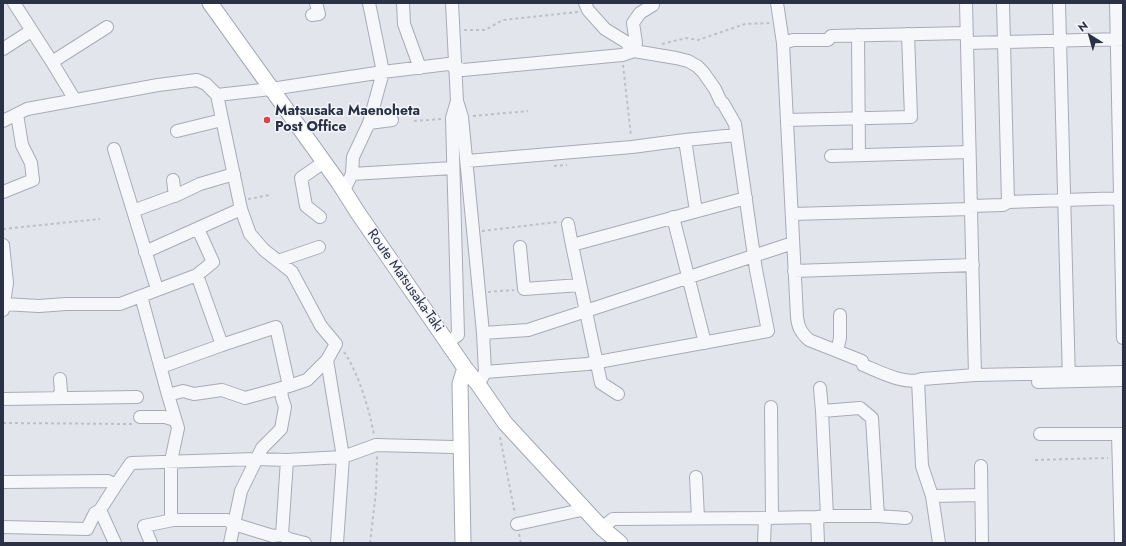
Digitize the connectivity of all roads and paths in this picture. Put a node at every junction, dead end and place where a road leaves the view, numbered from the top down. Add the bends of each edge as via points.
1 (14, 3) edge
2 (210, 3) edge
3 (369, 3) edge
4 (403, 3) edge
5 (452, 3) edge
6 (776, 3) edge
7 (966, 3) edge
8 (1003, 3) edge
9 (1059, 3) edge
10 (1116, 3) edge
11 (653, 5) dead end
12 (587, 7) edge
13 (779, 23) junction
14 (107, 27) dead end
15 (453, 30) junction
16 (31, 31) junction
17 (908, 34) junction
18 (858, 35) junction
19 (967, 38) junction
20 (782, 40) junction
21 (1120, 40) edge
22 (1060, 41) junction
23 (1004, 43) junction
24 (660, 45) dead end
25 (3, 49) edge
26 (634, 52) junction
27 (622, 55) junction
28 (52, 62) junction
29 (456, 67) junction
30 (420, 68) junction
31 (383, 72) junction
32 (271, 89) junction
33 (218, 95) junction
34 (75, 100) junction
35 (457, 101) junction
36 (17, 114) junction
37 (858, 118) junction
38 (222, 120) junction
39 (392, 120) dead end
40 (787, 120) junction
41 (3, 121) edge
42 (369, 123) junction
43 (177, 131) dead end
44 (736, 135) junction
45 (685, 140) junction
46 (632, 147) junction
47 (114, 149) dead end
48 (969, 152) junction
49 (859, 155) junction
50 (831, 156) dead end
51 (466, 161) junction
52 (324, 162) junction
53 (453, 168) junction
54 (234, 174) junction
55 (352, 174) junction
56 (173, 180) dead end
57 (468, 182) junction
58 (453, 183) junction
59 (344, 190) junction
60 (3, 192) edge
61 (270, 195) dead end
62 (175, 196) junction
63 (746, 198) junction
64 (1121, 198) edge
65 (1064, 200) junction
66 (1008, 202) junction
67 (240, 205) junction
68 (971, 208) junction
69 (696, 211) junction
70 (133, 212) junction
71 (792, 214) junction
72 (320, 217) dead end
73 (673, 217) junction
74 (100, 219) dead end
75 (564, 223) joint
76 (3, 229) edge
77 (198, 229) junction
78 (473, 232) junction
79 (793, 243) junction
80 (3, 245) edge
81 (572, 245) junction
82 (319, 247) dead end
83 (520, 247) dead end
84 (1122, 248) edge
85 (145, 252) junction
86 (755, 256) junction
87 (278, 261) junction
88 (973, 265) junction
89 (794, 271) junction
90 (197, 275) junction
91 (688, 278) junction
92 (580, 285) junction
93 (157, 289) junction
94 (524, 289) junction
95 (479, 292) junction
96 (141, 296) junction
97 (3, 306) edge
98 (586, 312) junction
99 (840, 315) dead end
100 (1123, 315) edge
101 (483, 333) junction
102 (1123, 338) edge
103 (447, 343) junction
104 (706, 343) junction
105 (222, 345) junction
106 (837, 351) junction
107 (328, 360) junction
108 (597, 363) junction
109 (161, 367) junction
110 (465, 368) junction
111 (1123, 372) edge
112 (974, 375) junction
113 (1069, 377) junction
114 (482, 378) junction
115 (60, 379) dead end
116 (918, 380) junction
117 (1123, 380) edge
118 (1038, 382) dead end
119 (285, 387) junction
120 (820, 388) dead end
121 (618, 394) dead end
122 (168, 395) junction
123 (138, 397) dead end
124 (57, 398) junction
125 (3, 399) edge
126 (771, 407) dead end
127 (822, 410) junction
128 (137, 420) joint
129 (176, 420) junction
130 (3, 423) edge
131 (505, 423) junction
132 (1040, 434) dead end
133 (1121, 434) edge
134 (461, 448) junction
135 (343, 457) junction
136 (1119, 457) junction
137 (256, 459) junction
138 (288, 460) junction
139 (1036, 460) dead end
140 (171, 461) junction
141 (981, 466) dead end
142 (696, 478) dead end
143 (3, 482) edge
144 (116, 484) junction
145 (981, 494) junction
146 (932, 496) junction
147 (586, 509) junction
148 (100, 510) junction
149 (822, 516) junction
150 (878, 516) junction
151 (698, 518) junction
152 (768, 518) junction
153 (906, 518) dead end
154 (173, 520) junction
155 (234, 524) junction
156 (517, 524) junction
157 (3, 527) edge
158 (602, 528) junction
159 (282, 535) junction
160 (115, 543) edge
161 (151, 543) edge
162 (230, 543) edge
163 (305, 543) edge
164 (337, 543) edge
165 (463, 543) edge
166 (521, 543) edge
167 (620, 543) edge
168 (764, 543) edge
169 (818, 543) edge
170 (939, 543) edge
171 (982, 543) edge
172 (1121, 543) edge

1 - 16 street
2 - 32 main road, Route Matsusaka-Taki
3 - 31 street
4 - 30 street via 404,24
5 - 15 street
6 - 13 street
7 - 19 street
8 - 23 street
9 - 22 street
10 - 21 street
11 - 26 street via 640,13 633,23 636,43
12 - 15 path via 503,20 485,30
12 - 26 street via 605,29 626,42
13 - 20 street
13 - 24 path via 745,24 698,40 686,38
14 - 28 street
15 - 29 street
16 - 25 street
16 - 28 street
17 - 18 street
17 - 19 street
17 - 37 street via 911,117
18 - 20 street via 831,36 828,40
18 - 37 street
19 - 23 street
19 - 48 street
20 - 40 street
21 - 22 street
21 - 64 street
22 - 23 street
22 - 65 street
23 - 66 street
26 - 27 street
26 - 44 street via 676,58 697,66 710,81 735,124
27 - 29 street via 463,70
27 - 46 path
28 - 34 street
29 - 30 street via 448,64
29 - 35 street
30 - 31 street
31 - 32 street
31 - 42 street
32 - 33 street
32 - 52 main road, Route Matsusaka-Taki
33 - 34 street via 197,80
33 - 38 street
34 - 36 street
35 - 51 street via 462,117
35 - 53 street via 452,118
36 - 41 street
36 - 60 street via 22,145 31,163 33,180
37 - 40 street
37 - 49 street
38 - 43 street
38 - 54 street
39 - 42 street
40 - 71 street
42 - 55 street via 353,157
44 - 45 street
44 - 63 street
45 - 46 street
45 - 69 street
46 - 51 street
47 - 70 street
48 - 49 street
48 - 68 street
49 - 50 street
51 - 57 street
52 - 59 main road, Route Matsusaka-Taki
52 - 72 street via 301,178 306,206
53 - 55 street
53 - 58 street
54 - 62 street via 200,184
54 - 67 street
55 - 59 street
56 - 62 street
57 - 58 street
57 - 78 street
58 - 103 street via 458,335
59 - 103 main road, Route Matsusaka-Taki
61 - 67 path
62 - 70 street
63 - 69 street
63 - 86 street
64 - 65 street
64 - 84 street
65 - 66 street
65 - 113 street
66 - 68 street via 1004,205
67 - 77 street
67 - 87 street via 250,234
68 - 71 street
68 - 88 street
69 - 73 street
70 - 85 street
71 - 79 street
73 - 81 street
73 - 91 street
74 - 76 path
75 - 78 path
75 - 81 street
77 - 85 street
77 - 90 street via 213,262
78 - 95 street
79 - 86 street
79 - 89 street
80 - 97 street via 7,283
81 - 92 street
82 - 87 street
83 - 94 street
84 - 100 street
85 - 93 street
86 - 91 street
86 - 104 street via 768,332
87 - 107 street via 292,272 321,326 336,344
88 - 89 street
88 - 112 street
89 - 106 street via 798,328 809,340
90 - 93 street
90 - 105 street
91 - 98 street
91 - 104 street
92 - 94 street
92 - 98 street
93 - 96 street
94 - 95 path
95 - 101 street
96 - 97 street via 120,304
96 - 109 street
98 - 101 street via 528,330
98 - 108 street
99 - 106 street
100 - 102 street
101 - 114 street
103 - 110 main road, Route Matsusaka-Taki
104 - 108 street
105 - 109 street
105 - 119 street via 276,327
106 - 116 street via 862,361 863,365 897,378
107 - 119 street via 307,380
107 - 135 street
108 - 114 street
108 - 121 street via 601,383
109 - 122 street
110 - 114 main road, Route Matsusaka-Taki
110 - 134 main road via 460,384
111 - 113 street
112 - 113 street
112 - 116 street
113 - 117 street
113 - 118 street
114 - 131 main road, Route Matsusaka-Taki
115 - 124 street via 61,392
116 - 146 street via 922,466
119 - 122 street via 245,398 222,390 194,394 183,391
119 - 137 street via 281,429 262,448
120 - 127 street
122 - 129 street
123 - 124 street
124 - 125 street
126 - 152 street
127 - 149 street
127 - 150 street via 860,408 872,418
128 - 129 street via 165,417
128 - 130 path
129 - 140 street via 178,428
131 - 147 main road, Route Matsusaka-Taki
131 - 156 path via 500,438
132 - 133 street
133 - 136 street
134 - 135 street via 376,445
134 - 165 main road
135 - 138 street
135 - 164 street
136 - 139 path
136 - 172 street
137 - 138 street
137 - 140 street
137 - 155 street via 241,491
138 - 159 street
140 - 144 street via 132,463
140 - 154 street
141 - 145 street
142 - 151 street
143 - 144 street via 108,481
144 - 148 street
145 - 146 street
145 - 171 street
146 - 170 street
147 - 156 street
147 - 158 main road, Route Matsusaka-Taki
148 - 157 street via 95,513 87,529
148 - 160 street
149 - 150 street
149 - 152 street
149 - 169 street
150 - 153 street
151 - 152 street
151 - 158 street via 613,519
152 - 168 street
154 - 155 street via 227,520
154 - 161 street via 144,526
155 - 159 street via 272,536
155 - 162 street
156 - 166 path
158 - 167 main road, Route Matsusaka-Taki
159 - 163 street

